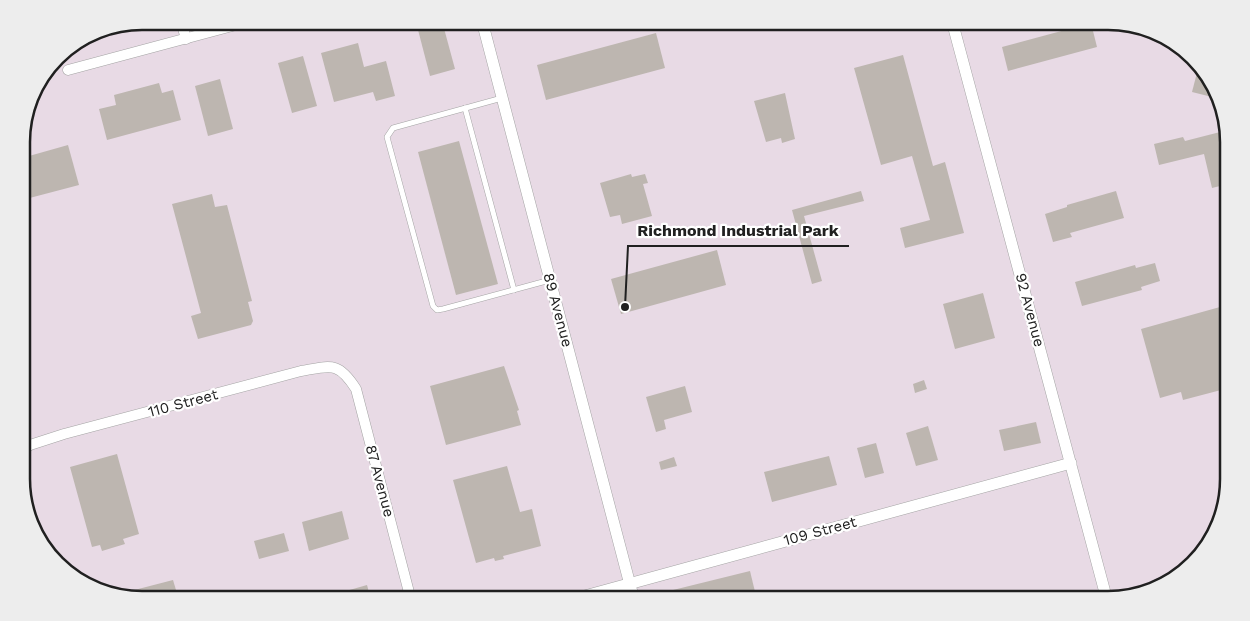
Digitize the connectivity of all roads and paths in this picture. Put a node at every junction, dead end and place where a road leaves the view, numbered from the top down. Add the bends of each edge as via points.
1 (184, 30) edge
2 (218, 30) edge
3 (484, 30) edge
4 (954, 30) edge
5 (186, 39) junction
6 (68, 70) dead end
7 (502, 98) junction
8 (465, 108) junction
9 (550, 280) junction
10 (514, 290) junction
11 (337, 368) joint
12 (30, 447) edge
13 (1071, 463) junction
14 (630, 584) junction
15 (409, 591) edge
16 (604, 591) edge
17 (632, 591) edge
18 (1105, 591) edge

1 - 5 street
2 - 5 street
3 - 7 street, 89 Avenue
4 - 13 street, 92 Avenue
5 - 6 street
7 - 8 lane
7 - 9 street, 89 Avenue
8 - 10 lane
8 - 10 lane via 394,128 387,137 433,306 437,310 443,309
9 - 10 lane
9 - 14 street, 89 Avenue
11 - 12 street, 110 Street via 301,371 64,434
11 - 15 street, 87 Avenue via 346,373 356,389
13 - 14 street, 109 Street
13 - 18 street, 92 Avenue
14 - 16 street, 109 Street
14 - 17 street, 89 Avenue

